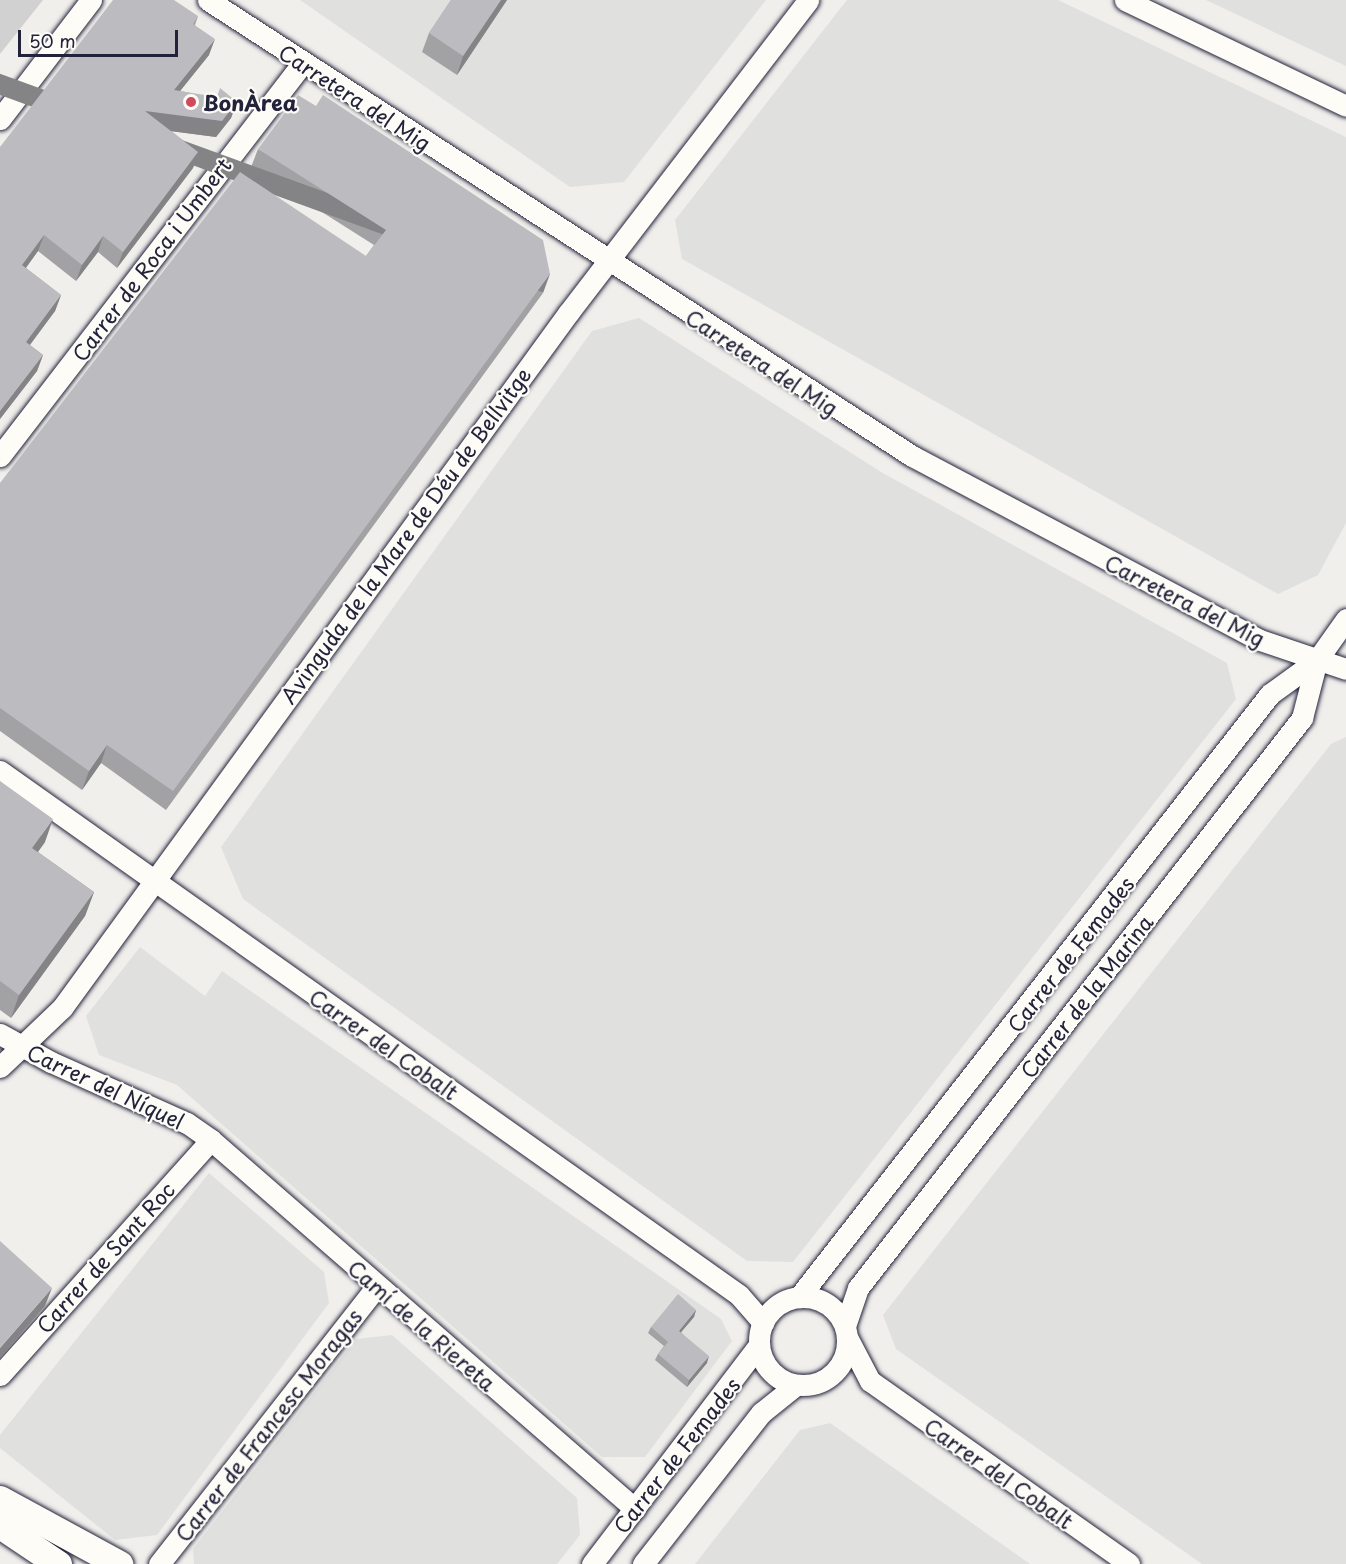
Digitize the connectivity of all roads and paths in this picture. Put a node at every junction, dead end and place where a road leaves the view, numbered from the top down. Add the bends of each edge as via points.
1 (91, 0) edge
2 (208, 0) edge
3 (808, 0) edge
4 (1125, 0) edge
5 (303, 63) junction
6 (1346, 106) edge
7 (0, 119) edge
8 (607, 261) junction
9 (0, 456) edge
10 (1346, 619) edge
11 (1317, 660) junction
12 (1346, 669) edge
13 (0, 771) edge
14 (153, 881) junction
15 (0, 1034) edge
16 (20, 1047) junction
17 (0, 1066) edge
18 (211, 1140) junction
19 (377, 1286) junction
20 (799, 1297) junction
21 (763, 1323) junction
22 (846, 1332) junction
23 (759, 1345) junction
24 (0, 1375) edge
25 (829, 1377) junction
26 (870, 1381) junction
27 (796, 1385) junction
28 (0, 1499) edge
29 (635, 1509) junction
30 (0, 1525) edge
31 (58, 1564) edge
32 (119, 1564) edge
33 (159, 1564) edge
34 (592, 1564) edge
35 (643, 1564) edge
36 (1129, 1564) edge

1 - 7 street
2 - 5 street, Carretera del Mig
3 - 8 street, Avinguda de la Mare de Déu de Bellvitge
4 - 6 street
5 - 8 street, Carretera del Mig
5 - 9 street, Carrer de Roca i Umbert
8 - 11 street, Carretera del Mig via 912,456 1247,634
8 - 14 street, Avinguda de la Mare de Déu de Bellvitge
10 - 11 street, Carrer de Femades
11 - 12 street, Carretera del Mig
11 - 20 street, Carrer de Femades via 1270,694 828,1265
11 - 22 street, Carrer de la Marina via 1302,718 858,1288
13 - 14 street, Carrer del Cobalt
14 - 16 street, Avinguda de la Mare de Déu de Bellvitge via 62,1008
14 - 21 street, Carrer del Cobalt via 739,1295
15 - 16 street, Carrer del Níquel
16 - 17 street, Avinguda de la Mare de Déu de Bellvitge
16 - 18 street, Carrer del Níquel via 187,1123
18 - 19 street, Camí de la Riereta
18 - 24 street, Carrer de Sant Roc
19 - 29 street, Camí de la Riereta
19 - 33 street, Carrer de Francesc Moragas
20 - 21 street via 777,1305
20 - 22 street via 822,1301 839,1316
21 - 23 street
22 - 25 street via 843,1360
22 - 26 street, Carrer del Cobalt
23 - 27 street via 767,1367 785,1382
23 - 29 street, Carrer de Femades
25 - 26 street, Carrer del Cobalt
25 - 27 street
26 - 36 street, Carrer del Cobalt
27 - 35 street via 761,1413
28 - 32 main road
29 - 34 street, Carrer de Femades
30 - 31 main road

